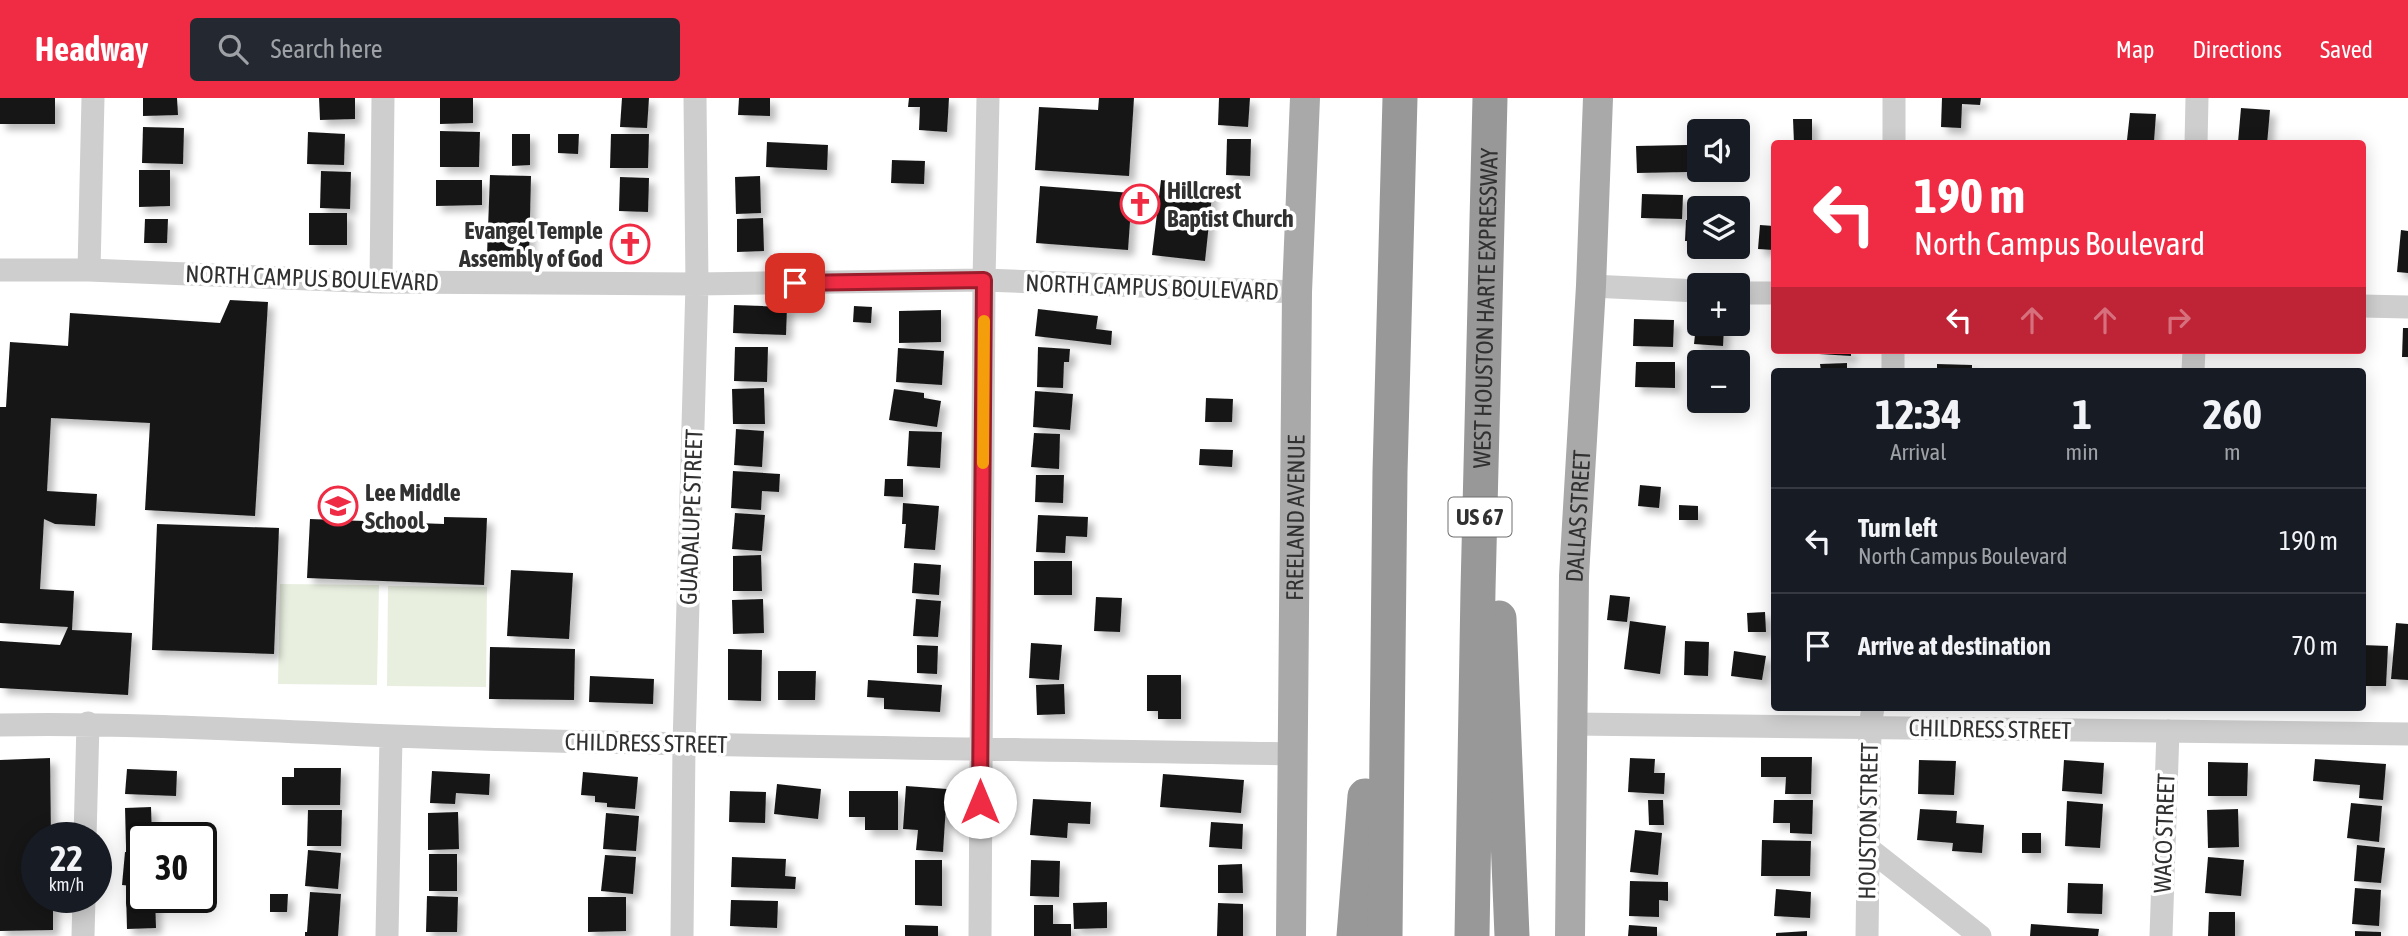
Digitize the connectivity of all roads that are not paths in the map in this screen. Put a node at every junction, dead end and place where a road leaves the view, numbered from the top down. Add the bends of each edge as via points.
1 (93, 98) edge
2 (383, 98) edge
3 (695, 98) edge
4 (988, 98) edge
5 (1305, 98) edge
6 (1400, 98) edge
7 (1490, 98) edge
8 (1598, 98) edge
9 (1894, 98) edge
10 (2197, 98) edge
11 (1894, 140) edge
12 (2196, 140) edge
13 (0, 270) edge
14 (89, 270) junction
15 (984, 280) junction
16 (381, 282) junction
17 (697, 284) junction
18 (1591, 286) junction
19 (1687, 290) edge
20 (1297, 292) junction
21 (1750, 293) edge
22 (1771, 293) edge
23 (1486, 302) junction
24 (2366, 306) edge
25 (2408, 307) edge
26 (1390, 472) junction
27 (1871, 717) edge
28 (88, 723) junction
29 (1573, 724) junction
30 (0, 725) edge
31 (2168, 731) junction
32 (2408, 734) edge
33 (391, 737) junction
34 (684, 745) junction
35 (980, 749) junction
36 (1293, 754) junction
37 (85, 822) edge
38 (1868, 848) junction
39 (84, 913) edge
40 (83, 936) edge
41 (387, 936) edge
42 (682, 936) edge
43 (980, 936) edge
44 (1291, 936) edge
45 (1354, 936) edge
46 (1385, 936) edge
47 (1472, 936) edge
48 (1512, 936) edge
49 (1570, 936) edge
50 (1867, 936) edge
51 (1980, 936) edge
52 (2161, 936) edge

1 - 14 street
2 - 16 street
3 - 17 street, GUADALUPE STREET
4 - 15 street
5 - 20 main road, FREELAND AVENUE
6 - 26 highway
7 - 23 highway, WEST HOUSTON HARTE EXPRESSWAY / US 67
8 - 18 main road, DALLAS STREET
9 - 11 street
10 - 12 street
13 - 14 street, NORTH CAMPUS BOULEVARD
14 - 16 street, NORTH CAMPUS BOULEVARD
15 - 17 street, NORTH CAMPUS BOULEVARD
15 - 20 street, NORTH CAMPUS BOULEVARD
15 - 35 street
16 - 17 street, NORTH CAMPUS BOULEVARD
17 - 34 street, GUADALUPE STREET
18 - 19 street
18 - 29 main road, DALLAS STREET via 1574,576
20 - 36 main road, FREELAND AVENUE
21 - 22 street
23 - 47 highway, WEST HOUSTON HARTE EXPRESSWAY / US 67
23 - 48 highway
24 - 25 street
26 - 45 highway
26 - 46 highway
27 - 29 street, CHILDRESS STREET
27 - 31 street, CHILDRESS STREET
27 - 38 street, HOUSTON STREET
28 - 30 street, CHILDRESS STREET
28 - 33 street, CHILDRESS STREET
28 - 37 street
29 - 49 main road, DALLAS STREET
31 - 32 street, CHILDRESS STREET
31 - 52 street, WACO STREET
33 - 34 street, CHILDRESS STREET
33 - 41 street
34 - 35 street, CHILDRESS STREET
34 - 42 street, GUADALUPE STREET
35 - 36 street, CHILDRESS STREET
35 - 43 street
36 - 44 main road, FREELAND AVENUE
38 - 50 street, HOUSTON STREET
38 - 51 street
39 - 40 street

